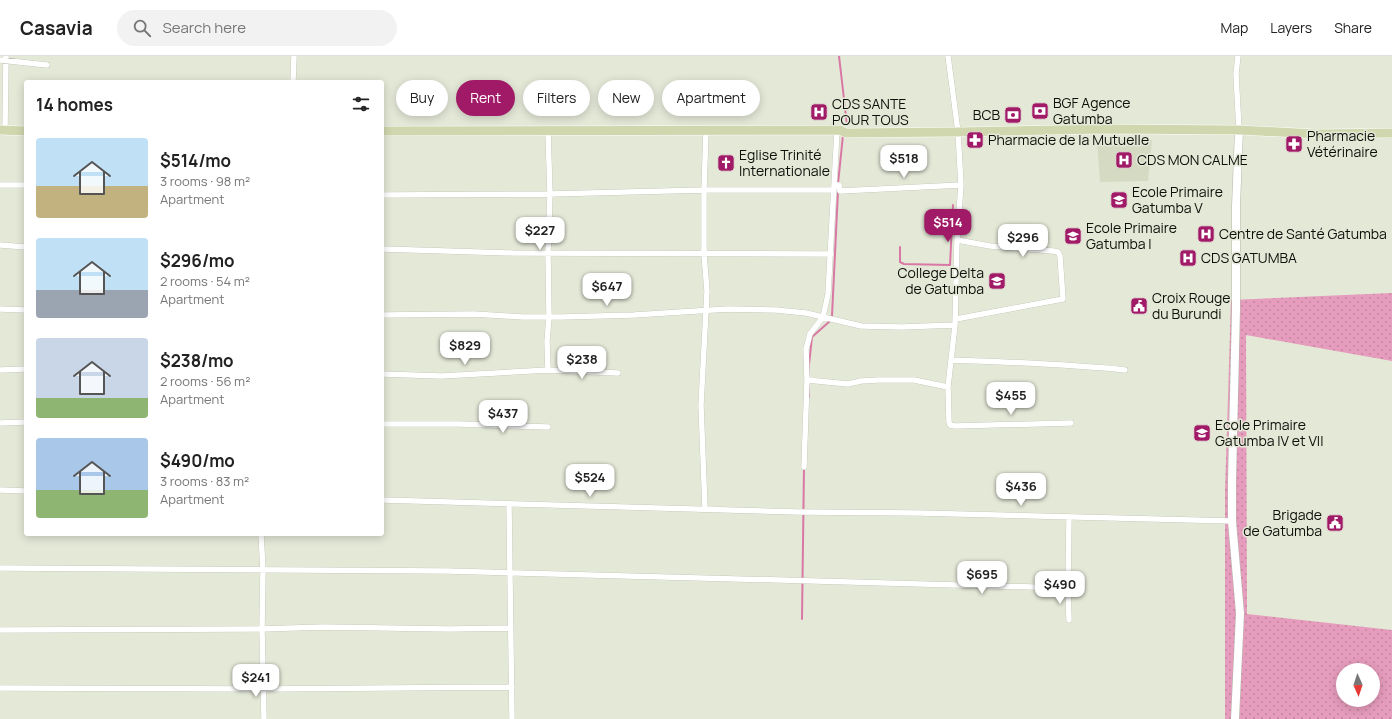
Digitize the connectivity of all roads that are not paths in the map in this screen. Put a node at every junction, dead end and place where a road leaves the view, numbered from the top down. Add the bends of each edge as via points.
1 (294, 56) edge
2 (948, 56) edge
3 (1238, 56) edge
4 (4, 59) edge
5 (47, 64) dead end
6 (293, 80) edge
7 (2, 130) edge
8 (1239, 130) junction
9 (24, 131) edge
10 (384, 131) edge
11 (548, 131) junction
12 (706, 131) junction
13 (837, 131) junction
14 (958, 132) junction
15 (1392, 133) edge
16 (0, 185) edge
17 (24, 185) edge
18 (961, 185) junction
19 (836, 187) junction
20 (704, 190) junction
21 (550, 194) junction
22 (384, 195) edge
23 (957, 240) junction
24 (0, 245) edge
25 (24, 247) edge
26 (384, 249) edge
27 (548, 253) junction
28 (704, 254) junction
29 (831, 254) junction
30 (0, 309) edge
31 (24, 310) edge
32 (705, 310) junction
33 (384, 315) edge
34 (549, 317) junction
35 (829, 318) junction
36 (955, 322) junction
37 (951, 360) junction
38 (24, 369) edge
39 (0, 370) edge
40 (548, 370) junction
41 (1124, 370) dead end
42 (618, 373) dead end
43 (384, 374) edge
44 (809, 381) junction
45 (948, 387) junction
46 (24, 422) edge
47 (0, 423) edge
48 (1071, 423) dead end
49 (384, 424) edge
50 (548, 427) dead end
51 (804, 467) dead end
52 (0, 490) edge
53 (24, 491) edge
54 (384, 500) edge
55 (509, 504) junction
56 (705, 509) junction
57 (1068, 516) junction
58 (1232, 521) junction
59 (260, 536) edge
60 (0, 568) edge
61 (263, 570) junction
62 (511, 572) junction
63 (1068, 588) junction
64 (1069, 620) dead end
65 (510, 628) junction
66 (262, 629) junction
67 (0, 630) edge
68 (512, 687) junction
69 (0, 688) edge
70 (264, 689) junction
71 (264, 719) edge
72 (512, 719) edge
73 (1235, 719) edge

1 - 6 street
2 - 14 street
3 - 8 street via 1236,74
4 - 5 street
4 - 7 street
7 - 9 main road
8 - 14 main road
8 - 15 main road via 1316,134
8 - 58 main road
10 - 11 main road
11 - 12 main road
11 - 21 street
12 - 13 main road
12 - 20 street
13 - 14 main road
13 - 19 street
14 - 18 street
16 - 17 street
18 - 19 street via 840,191
18 - 23 street
19 - 20 street
19 - 29 street
20 - 21 street
20 - 28 street
21 - 22 street
21 - 27 street
23 - 36 street
23 - 36 street via 1012,249 1058,252 1063,299
24 - 25 street
26 - 27 street
27 - 28 street
27 - 34 street
28 - 29 street
28 - 32 street via 707,291
29 - 35 street
30 - 31 street
32 - 34 street
32 - 35 street via 776,310
32 - 56 street via 701,405
33 - 34 street
34 - 40 street
35 - 36 street via 861,326 902,328
35 - 44 street via 810,334 806,349
36 - 37 street
37 - 41 street via 1067,364
37 - 45 street
38 - 39 street
40 - 42 street
40 - 43 street via 441,376
44 - 45 street via 848,384 878,380 914,380
44 - 51 street
45 - 48 street via 950,425
46 - 47 street
49 - 50 street
52 - 53 street
54 - 55 street
55 - 56 street
55 - 62 street
56 - 57 street
57 - 58 street
57 - 63 street
58 - 73 main road via 1240,613
59 - 61 street
60 - 61 street
61 - 62 street
61 - 66 street
62 - 63 street
62 - 65 street
63 - 64 street
65 - 66 street
65 - 68 street
66 - 67 street
66 - 70 street
68 - 70 street
68 - 72 street
69 - 70 street
70 - 71 street

